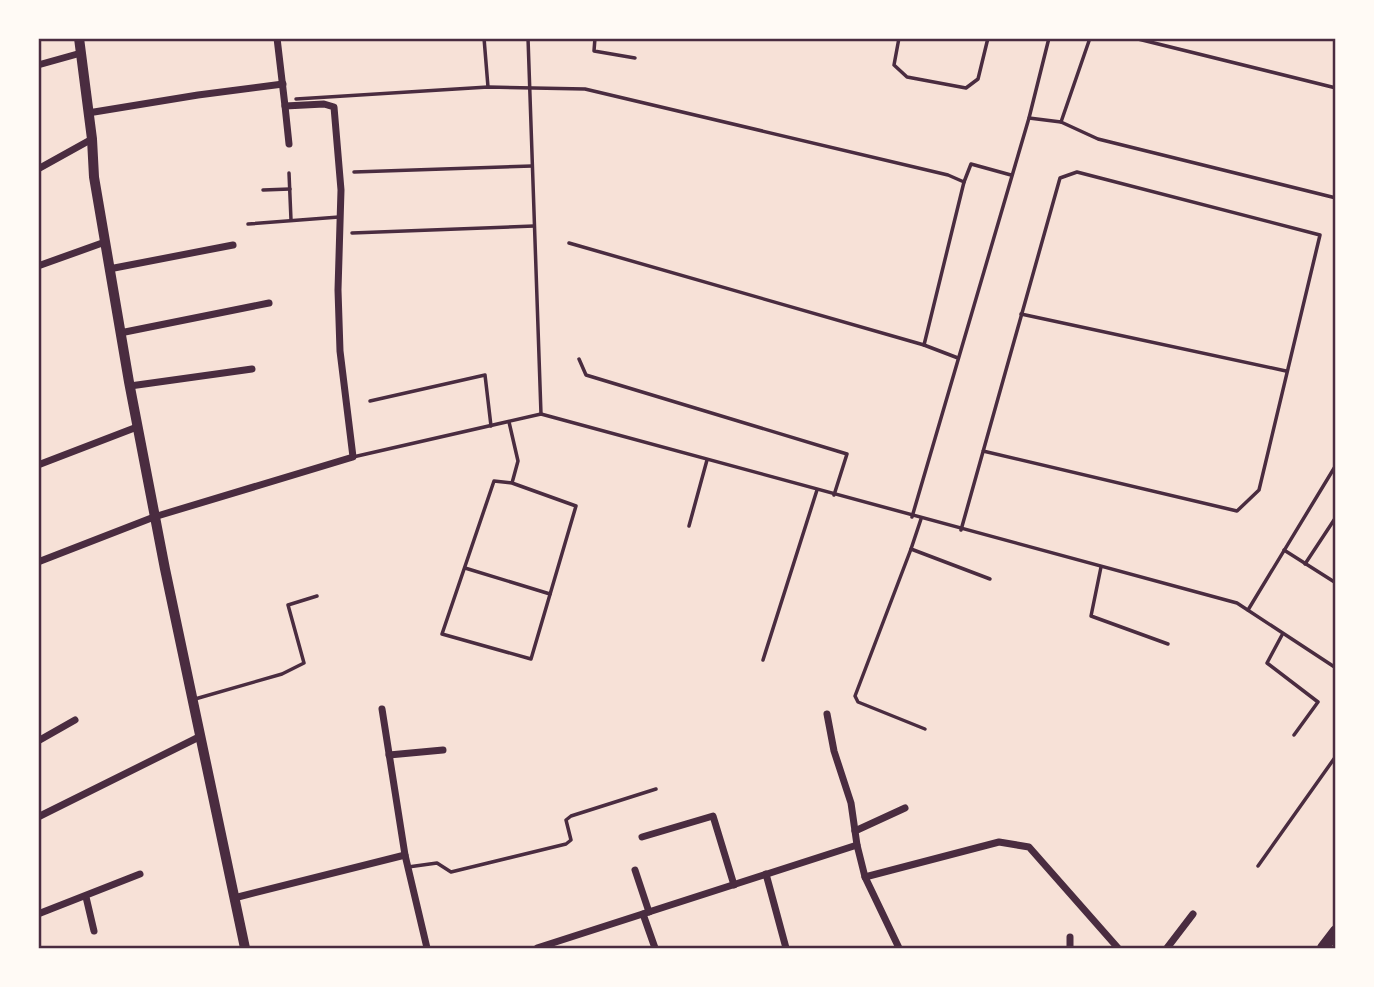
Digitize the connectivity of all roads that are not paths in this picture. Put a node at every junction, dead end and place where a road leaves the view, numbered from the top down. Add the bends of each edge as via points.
1 (79, 38) edge
2 (277, 38) edge
3 (484, 38) edge
4 (528, 38) edge
5 (595, 38) edge
6 (899, 38) edge
7 (988, 38) edge
8 (1090, 38) edge
9 (1133, 38) edge
10 (1048, 39) edge
11 (81, 53) junction
12 (635, 58) dead end
13 (38, 65) edge
14 (283, 84) junction
15 (488, 87) junction
16 (530, 88) junction
17 (1335, 88) edge
18 (296, 99) dead end
19 (285, 106) junction
20 (88, 113) junction
21 (1029, 118) junction
22 (1061, 122) junction
23 (92, 139) junction
24 (289, 144) dead end
25 (532, 166) junction
26 (38, 169) edge
27 (354, 172) dead end
28 (289, 173) dead end
29 (1012, 176) junction
30 (964, 182) junction
31 (290, 189) junction
32 (263, 190) dead end
33 (1335, 198) edge
34 (341, 216) junction
35 (291, 220) junction
36 (248, 224) dead end
37 (534, 226) junction
38 (352, 233) dead end
39 (105, 242) junction
40 (569, 243) dead end
41 (233, 245) dead end
42 (38, 266) edge
43 (109, 269) junction
44 (269, 303) dead end
45 (1021, 314) junction
46 (120, 333) junction
47 (924, 345) junction
48 (958, 358) junction
49 (579, 359) dead end
50 (252, 369) dead end
51 (1287, 372) junction
52 (130, 386) junction
53 (370, 401) dead end
54 (541, 414) junction
55 (509, 422) junction
56 (491, 426) junction
57 (137, 427) junction
58 (983, 451) junction
59 (353, 457) junction
60 (707, 460) junction
61 (38, 465) edge
62 (1335, 465) edge
63 (512, 483) junction
64 (817, 490) junction
65 (834, 495) junction
66 (154, 517) junction
67 (912, 517) junction
68 (1335, 517) edge
69 (920, 519) junction
70 (689, 526) dead end
71 (961, 530) junction
72 (911, 548) junction
73 (1284, 551) junction
74 (38, 562) edge
75 (1305, 564) junction
76 (1101, 567) junction
77 (466, 568) junction
78 (990, 579) dead end
79 (1335, 583) edge
80 (550, 594) junction
81 (317, 596) dead end
82 (1248, 611) junction
83 (1282, 635) junction
84 (1168, 644) dead end
85 (763, 660) dead end
86 (1335, 668) edge
87 (193, 699) junction
88 (382, 709) dead end
89 (827, 714) dead end
90 (75, 720) dead end
91 (925, 729) dead end
92 (1294, 735) dead end
93 (201, 736) junction
94 (38, 741) edge
95 (443, 750) dead end
96 (389, 755) junction
97 (1335, 756) edge
98 (656, 789) dead end
99 (905, 808) dead end
100 (38, 817) edge
101 (855, 831) junction
102 (642, 837) dead end
103 (857, 845) junction
104 (405, 855) junction
105 (1258, 866) dead end
106 (408, 867) junction
107 (635, 870) dead end
108 (140, 874) dead end
109 (766, 874) junction
110 (865, 877) junction
111 (734, 885) junction
112 (86, 897) junction
113 (234, 898) junction
114 (646, 913) junction
115 (38, 914) edge
116 (1193, 914) dead end
117 (94, 931) dead end
118 (1335, 931) edge
119 (1070, 937) dead end
120 (245, 948) edge
121 (426, 948) edge
122 (537, 948) edge
123 (655, 948) edge
124 (786, 948) edge
125 (899, 948) edge
126 (1070, 948) edge
127 (1118, 948) edge
128 (1167, 948) edge
129 (1323, 948) edge

1 - 11 main road
2 - 14 street
3 - 15 lane
4 - 16 lane
5 - 12 lane via 594,51
6 - 7 lane via 894,65 907,77 966,88 978,79
8 - 22 lane
9 - 17 lane
10 - 21 lane
11 - 13 street
11 - 20 main road
14 - 19 street
14 - 20 street
15 - 16 lane
15 - 18 lane
16 - 25 lane
16 - 30 lane via 584,89
19 - 24 street
19 - 34 street via 334,107
20 - 23 main road
21 - 22 lane
21 - 29 lane
22 - 33 lane via 1098,139
23 - 26 street
23 - 39 main road
25 - 27 lane
25 - 37 lane
28 - 31 lane
29 - 30 lane via 971,164
29 - 48 lane
30 - 47 lane
31 - 32 lane
31 - 35 lane
34 - 35 lane
34 - 59 street via 340,351
35 - 36 lane
37 - 38 lane
37 - 54 lane
39 - 42 street
39 - 43 main road
40 - 47 lane
41 - 43 street
43 - 46 main road
44 - 46 street
45 - 51 lane
45 - 51 lane via 1060,178 1077,172 1320,235
45 - 58 lane
46 - 52 main road
47 - 48 lane
48 - 67 lane
49 - 65 lane via 586,375 847,454
50 - 52 street
51 - 58 lane via 1259,490 1237,511
52 - 57 main road
53 - 56 lane via 485,375
54 - 55 lane
54 - 60 lane
55 - 56 lane
55 - 63 lane via 518,461
56 - 59 lane
57 - 61 street
57 - 66 main road
58 - 71 lane
59 - 66 street
60 - 64 lane
60 - 70 lane
62 - 73 lane
63 - 77 lane via 494,481
63 - 80 lane via 576,506
64 - 65 lane
64 - 85 lane
65 - 67 lane
66 - 74 street
66 - 87 main road
67 - 69 lane
68 - 75 lane
69 - 71 lane
69 - 72 lane
71 - 76 lane
72 - 78 lane
72 - 91 lane via 856,696 858,702
73 - 75 lane
73 - 82 lane
75 - 79 lane
76 - 82 lane via 1237,603
76 - 84 lane via 1091,616
77 - 80 lane
77 - 80 lane via 442,634 531,659
81 - 87 lane via 289,605 303,663 282,674
82 - 83 lane
83 - 86 lane
83 - 92 lane via 1267,663 1318,702
87 - 93 main road
88 - 96 street
89 - 101 street
90 - 94 street
93 - 100 street
93 - 113 main road
95 - 96 street
96 - 104 street
97 - 105 lane
98 - 106 lane via 571,816 566,820 571,840 566,844 451,872 437,863
99 - 101 street
101 - 103 street
102 - 111 street via 713,816
103 - 109 street
103 - 110 street
104 - 106 street
104 - 113 street
106 - 121 street
107 - 114 street
108 - 112 street
109 - 111 street
109 - 124 street
110 - 125 street
110 - 127 street via 999,842 1028,847
111 - 114 street
112 - 115 street
112 - 117 street
113 - 120 main road
114 - 122 street
114 - 123 street
116 - 128 street
118 - 129 main road
119 - 126 street

